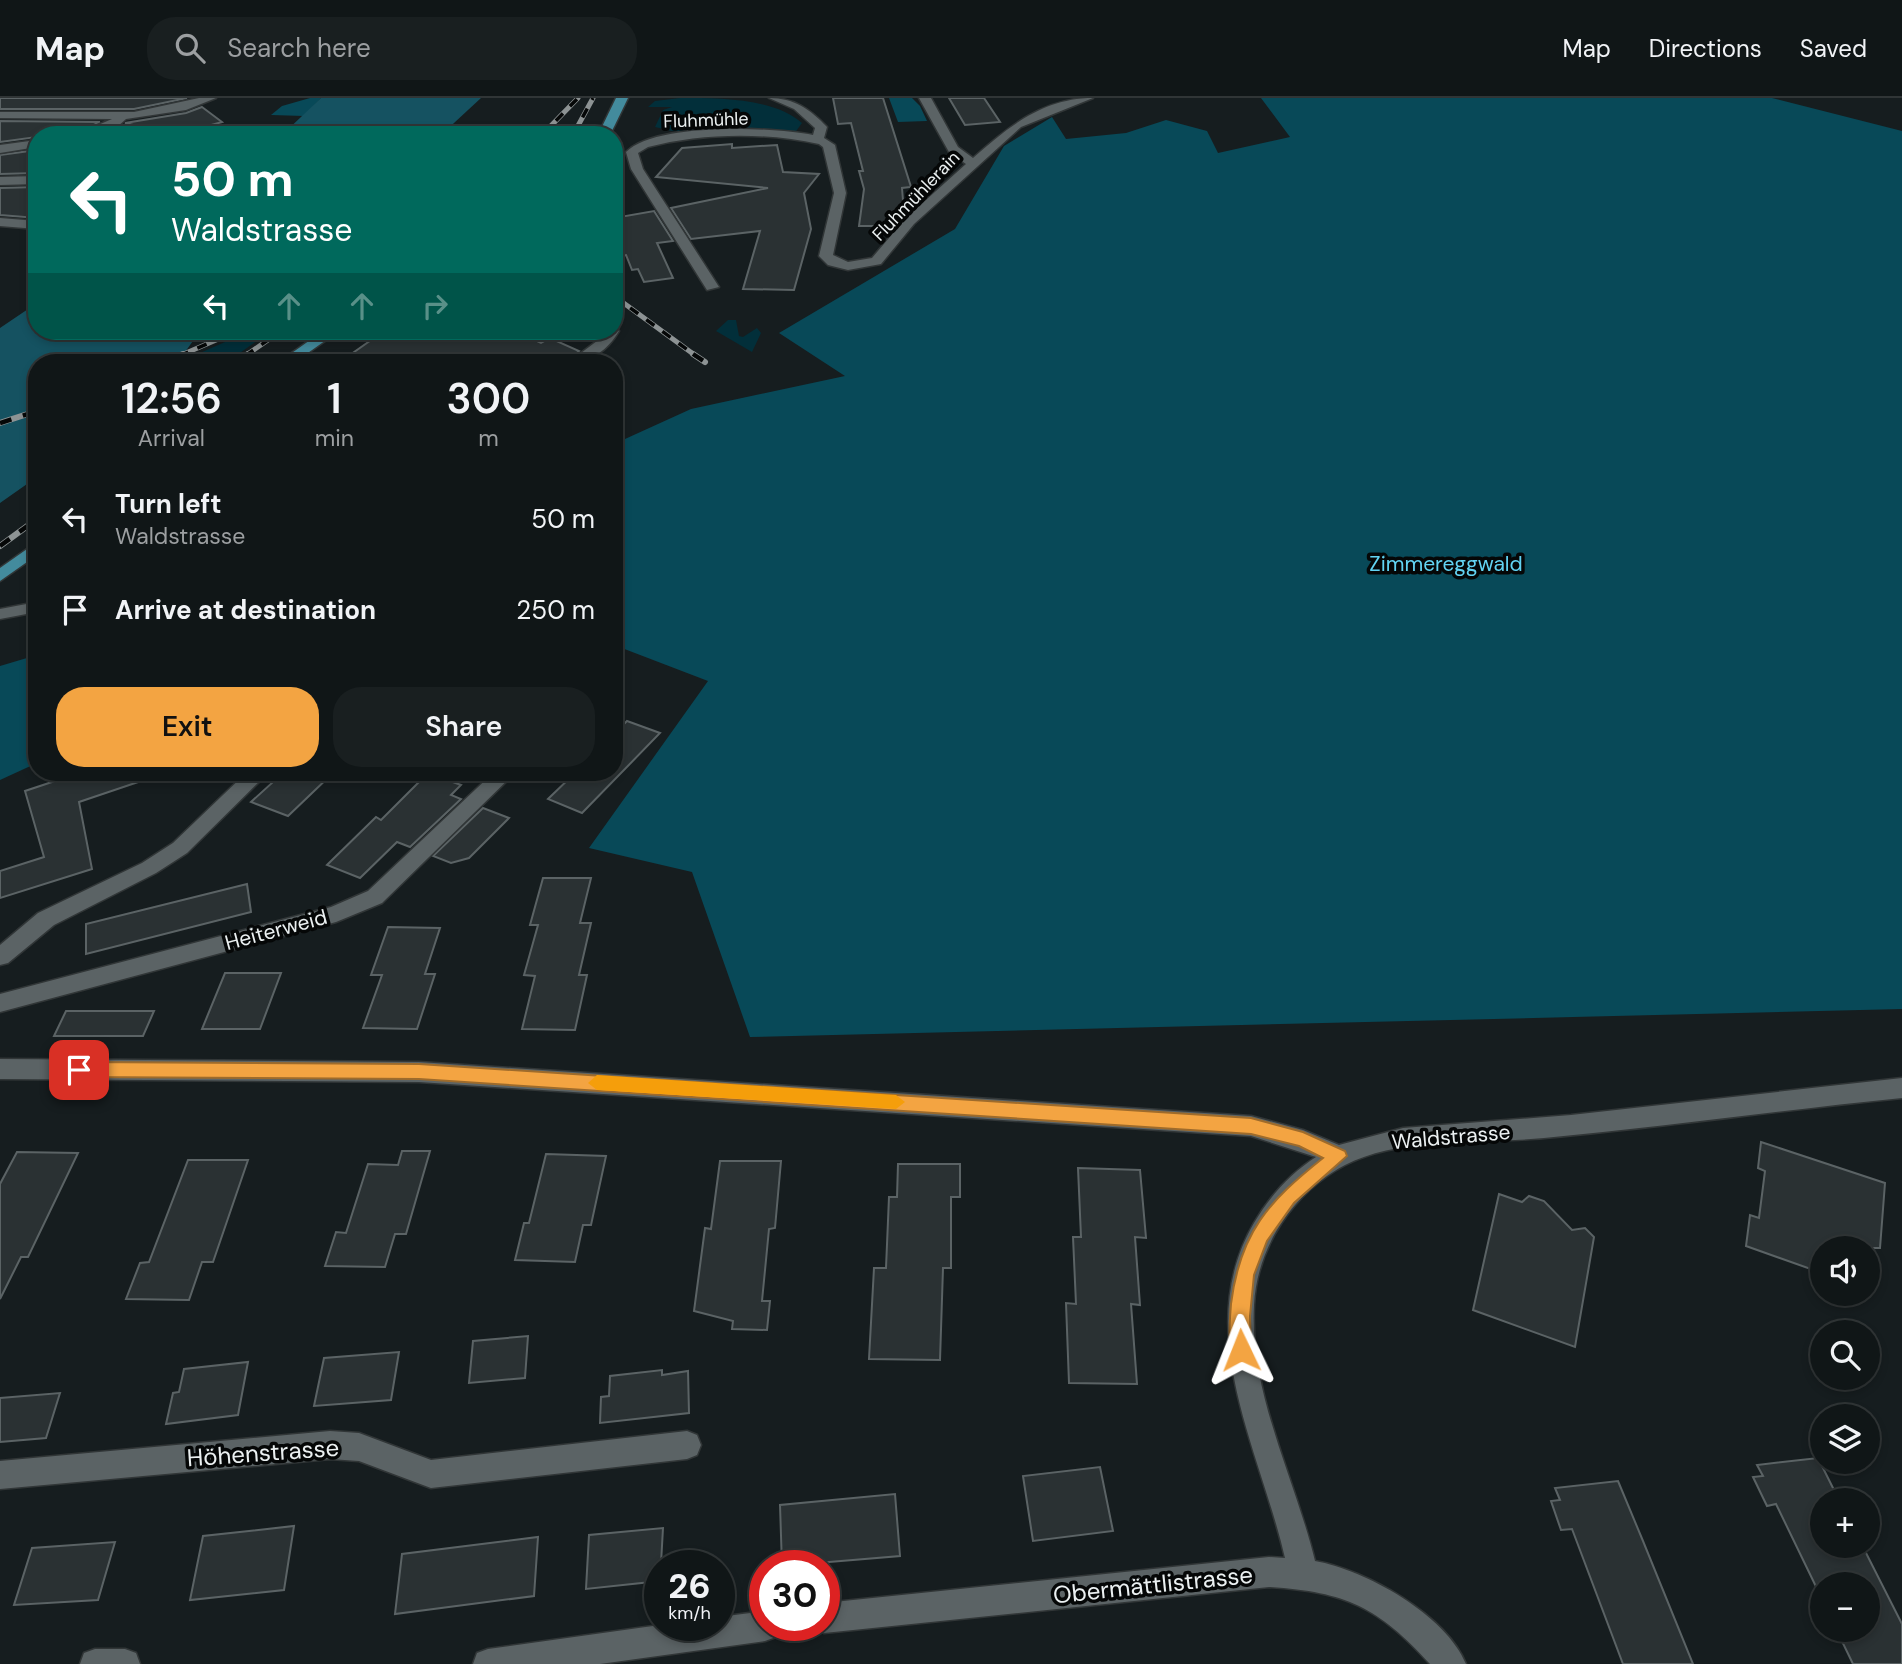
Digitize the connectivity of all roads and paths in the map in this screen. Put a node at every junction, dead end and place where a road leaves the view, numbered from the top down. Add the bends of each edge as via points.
1 (210, 98) edge
2 (622, 98) edge
3 (775, 98) edge
4 (925, 98) edge
5 (1087, 98) edge
6 (44, 104) dead end
7 (125, 114) junction
8 (0, 115) edge
9 (23, 115) junction
10 (110, 126) edge
11 (608, 126) edge
12 (818, 139) junction
13 (28, 144) edge
14 (0, 149) edge
15 (972, 163) junction
16 (28, 180) edge
17 (0, 181) edge
18 (0, 222) edge
19 (28, 224) edge
20 (712, 287) dead end
21 (319, 340) edge
22 (606, 340) edge
23 (298, 354) edge
24 (587, 354) edge
25 (28, 554) edge
26 (0, 576) edge
27 (28, 609) edge
28 (0, 614) edge
29 (251, 781) edge
30 (496, 781) edge
31 (0, 957) edge
32 (0, 1003) edge
33 (0, 1069) edge
34 (1902, 1088) edge
35 (1338, 1156) junction
36 (687, 1446) dead end
37 (0, 1475) edge
38 (1303, 1573) junction
39 (840, 1616) edge
40 (749, 1628) edge
41 (95, 1664) edge
42 (125, 1664) edge
43 (488, 1664) edge
44 (1451, 1664) edge

1 - 7 street via 173,110
2 - 11 main road
3 - 12 street, Fluhmühlerain via 809,114 821,127
4 - 15 street via 953,149
5 - 15 street, Fluhmühlerain via 1017,125
6 - 9 street
7 - 9 street
7 - 10 street
8 - 9 street
12 - 15 street, Fluhmühlerain via 829,145 840,193 827,256 848,266 880,258
12 - 20 street, Fluhmühle via 740,134 667,137 634,149 637,169
13 - 14 street
16 - 17 street
18 - 19 street
21 - 23 main road
22 - 24 street
25 - 26 main road
27 - 28 street
29 - 31 street via 180,848 46,919
30 - 32 street, Heiterweid via 374,897 336,914
33 - 35 street via 419,1072 723,1090 1251,1126 1303,1140
34 - 35 street, Waldstrasse via 1524,1130 1398,1139
35 - 38 street via 1287,1197 1259,1237 1245,1275 1240,1316 1241,1350 1254,1411 1283,1494
36 - 37 street, Höhenstrasse via 431,1474 359,1447 330,1445
38 - 39 street, Obermättlistrasse via 1269,1572
38 - 44 street, Obermättlistrasse via 1344,1580 1392,1606
40 - 43 street
41 - 42 street

